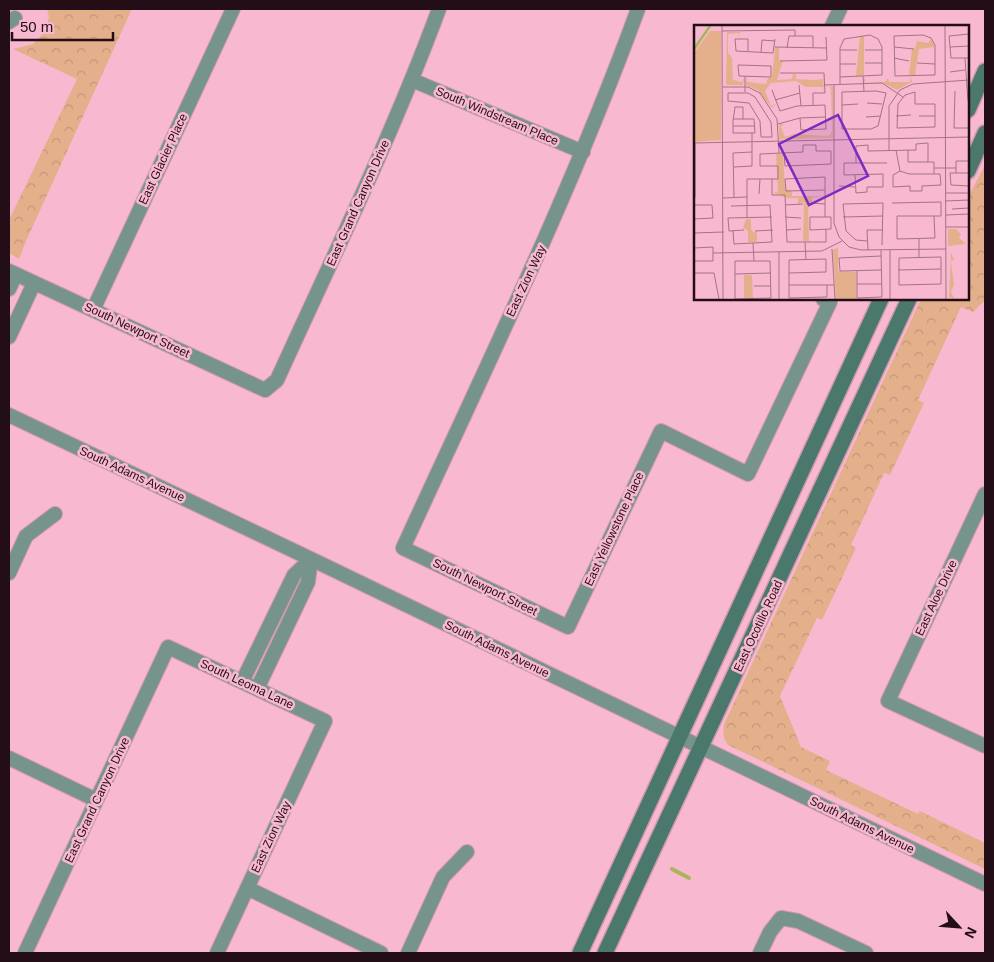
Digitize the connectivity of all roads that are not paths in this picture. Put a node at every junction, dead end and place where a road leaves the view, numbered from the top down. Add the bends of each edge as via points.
1 (233, 9) edge
2 (439, 9) edge
3 (638, 9) edge
4 (840, 9) edge
5 (832, 25) edge
6 (985, 71) edge
7 (412, 80) junction
8 (969, 108) edge
9 (985, 133) edge
10 (583, 152) junction
11 (969, 169) edge
12 (12, 272) edge
13 (34, 283) junction
14 (9, 288) edge
15 (826, 300) edge
16 (881, 300) edge
17 (909, 300) edge
18 (93, 310) junction
19 (9, 338) edge
20 (265, 390) joint
21 (9, 415) edge
22 (985, 494) edge
23 (55, 514) dead end
24 (403, 548) joint
25 (312, 559) junction
26 (9, 573) edge
27 (568, 627) joint
28 (168, 647) joint
29 (242, 682) junction
30 (257, 689) junction
31 (326, 721) joint
32 (681, 738) junction
33 (985, 746) edge
34 (702, 748) junction
35 (9, 758) edge
36 (96, 800) junction
37 (467, 852) dead end
38 (985, 884) edge
39 (247, 888) junction
40 (25, 953) edge
41 (217, 953) edge
42 (381, 953) edge
43 (408, 953) edge
44 (580, 953) edge
45 (606, 953) edge
46 (760, 953) edge
47 (866, 953) edge

1 - 18 street, East Glacier Place
2 - 7 street, East Grand Canyon Drive
3 - 10 street, East Zion Way
4 - 5 street
6 - 8 main road
7 - 10 street, South Windstream Place
7 - 20 street, East Grand Canyon Drive via 277,380
9 - 11 main road
10 - 24 street, East Zion Way
12 - 13 street, South Newport Street
12 - 14 street
13 - 18 street, South Newport Street
13 - 19 street
15 - 27 street, East Yellowstone Place via 748,474 661,431
16 - 32 main road, East Ocotillo Road
17 - 34 main road, East Ocotillo Road
18 - 20 street, South Newport Street
21 - 25 street, South Adams Avenue
22 - 33 street, East Aloe Drive via 888,702
23 - 26 street via 26,536
24 - 27 street, South Newport Street
25 - 29 street via 294,575
25 - 30 street via 308,582
25 - 32 street, South Adams Avenue
28 - 29 street, South Leoma Lane
28 - 36 street, East Grand Canyon Drive
29 - 30 street, South Leoma Lane
30 - 31 street, South Leoma Lane
31 - 39 street, East Zion Way
32 - 34 street, South Adams Avenue
32 - 44 main road, East Ocotillo Road
34 - 38 street, South Adams Avenue
34 - 45 main road, East Ocotillo Road
35 - 36 street
36 - 40 street, East Grand Canyon Drive
37 - 43 street via 443,877
39 - 41 street, East Zion Way
39 - 42 street
46 - 47 street via 781,918 798,921

